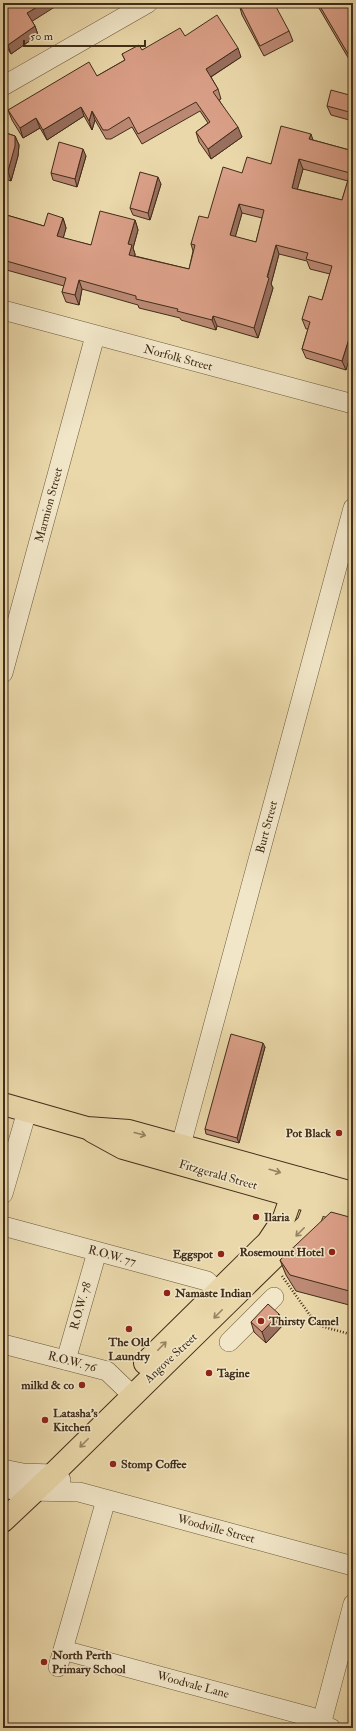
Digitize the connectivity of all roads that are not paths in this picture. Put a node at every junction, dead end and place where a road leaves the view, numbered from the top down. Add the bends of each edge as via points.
1 (148, 3) edge
2 (3, 86) edge
3 (3, 310) edge
4 (95, 336) junction
5 (353, 404) edge
6 (353, 508) edge
7 (3, 674) edge
8 (3, 1104) edge
9 (27, 1111) junction
10 (87, 1128) junction
11 (181, 1145) junction
12 (295, 1187) junction
13 (319, 1193) junction
14 (353, 1193) edge
15 (3, 1194) edge
16 (353, 1213) edge
17 (3, 1226) edge
18 (97, 1252) junction
19 (217, 1291) junction
20 (274, 1297) dead end
21 (229, 1342) dead end
22 (3, 1344) edge
23 (66, 1360) junction
24 (127, 1391) junction
25 (3, 1469) edge
26 (23, 1485) edge
27 (79, 1492) junction
28 (106, 1500) junction
29 (3, 1520) edge
30 (353, 1566) edge
31 (353, 1604) edge
32 (326, 1727) edge

1 - 2 street
3 - 4 street, Norfolk Street
4 - 5 street, Norfolk Street
4 - 7 street, Marmion Street
6 - 11 street, Burt Street
8 - 9 main road, Fitzgerald Street
9 - 10 main road, Fitzgerald Street
9 - 15 street
10 -> 11 main road, Fitzgerald Street via 129,1131
10 - 12 main road, Fitzgerald Street via 122,1148
11 -> 12 main road, Fitzgerald Street
12 - 13 main road, Fitzgerald Street
12 - 19 main road, Angove Street via 281,1224 268,1242
13 - 14 main road, Fitzgerald Street
13 - 16 main road, Fitzgerald Street
13 -> 24 main road, Angove Street via 308,1224 209,1323
17 - 18 street, R.O.W. 77
18 - 19 street, R.O.W. 77 via 207,1281
18 - 23 street, R.O.W. 78
24 -> 19 main road, Angove Street
20 - 21 street
22 - 23 street, R.O.W. 76
23 - 24 street, R.O.W. 76 via 107,1372
24 - 26 main road, Angove Street
25 - 26 street, Woodville Street via 23,1473
26 - 27 street, Woodville Street
26 - 27 street, Woodville Street via 52,1491
26 - 29 main road, Angove Street
27 - 28 street, Woodville Street
28 - 30 street, Woodville Street
28 - 32 street, Woodvale Lane via 61,1659 311,1717
31 - 32 street

